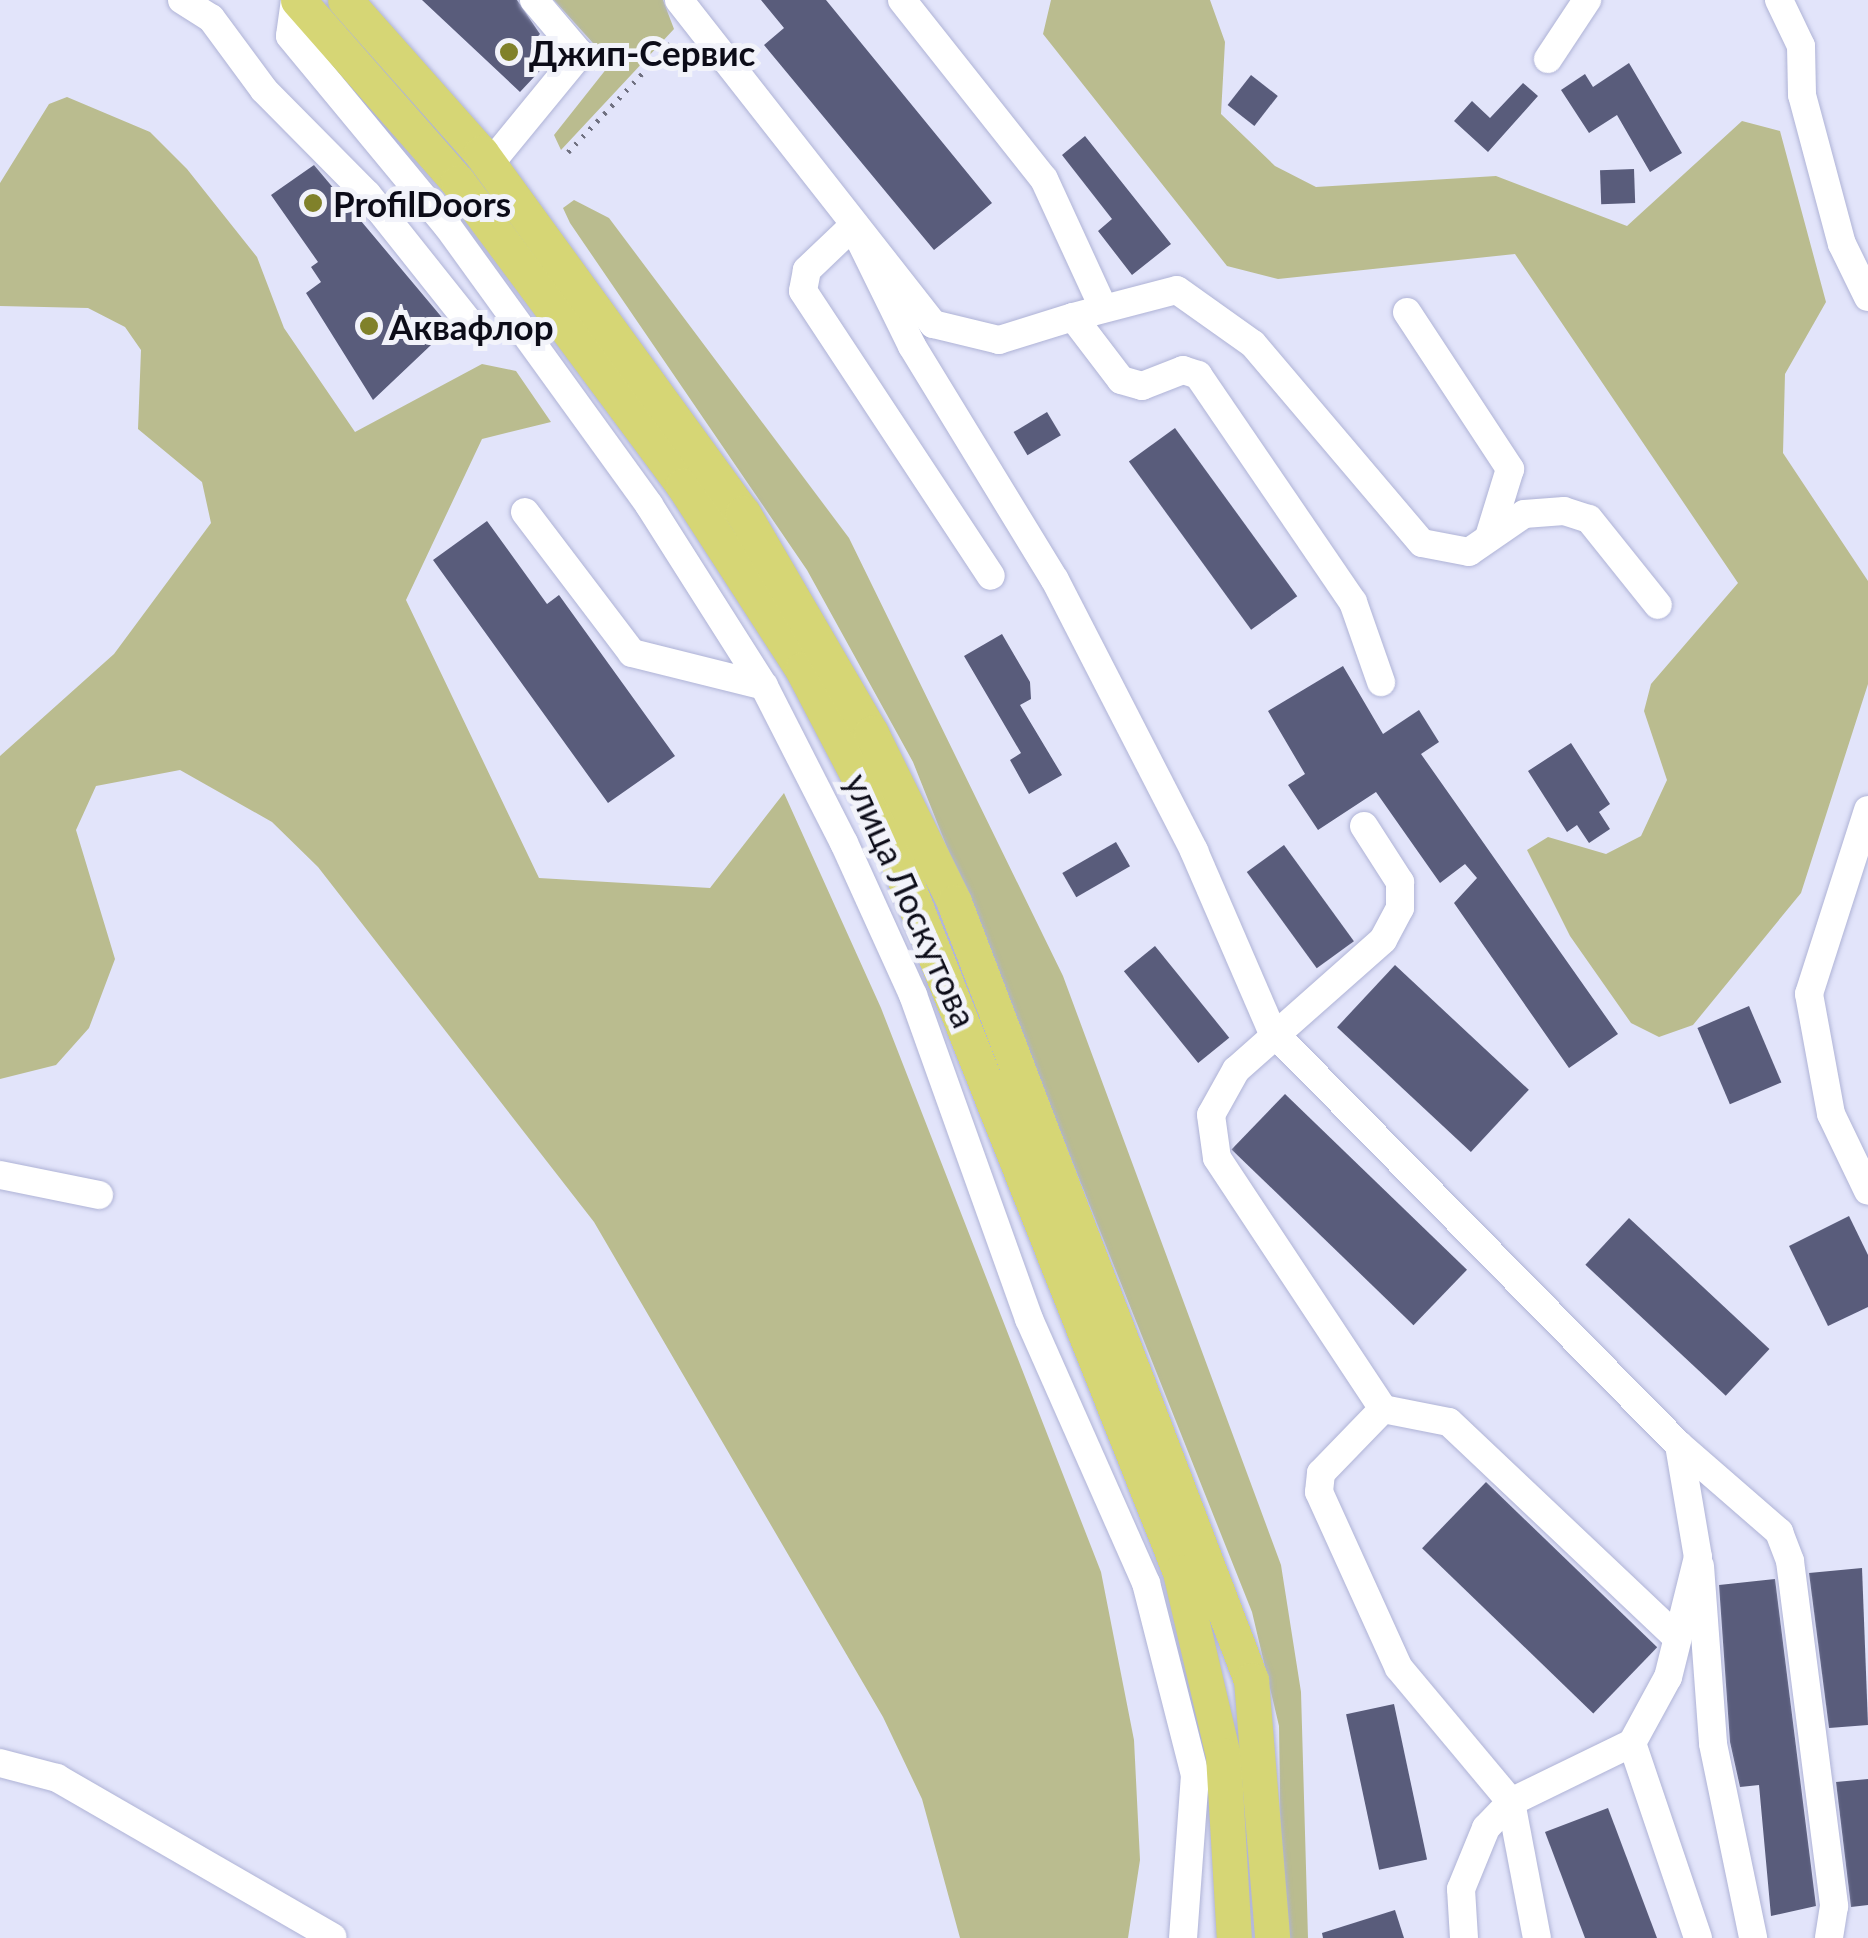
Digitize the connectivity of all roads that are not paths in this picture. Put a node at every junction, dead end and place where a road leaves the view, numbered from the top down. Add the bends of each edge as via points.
1 (182, 0) edge
2 (296, 0) edge
3 (344, 0) edge
4 (534, 0) edge
5 (902, 0) edge
6 (1587, 0) edge
7 (1778, 0) edge
8 (686, 9) edge
9 (1548, 59) dead end
10 (489, 165) junction
11 (852, 226) junction
12 (1868, 297) edge
13 (1102, 305) junction
14 (1407, 312) dead end
15 (1073, 317) junction
16 (468, 322) dead end
17 (525, 512) dead end
18 (1489, 538) junction
19 (991, 576) dead end
20 (1658, 606) dead end
21 (1381, 682) dead end
22 (764, 686) junction
23 (1868, 810) edge
24 (1364, 826) dead end
25 (1272, 1030) junction
26 (0, 1175) edge
27 (1868, 1191) edge
28 (98, 1195) dead end
29 (1383, 1409) junction
30 (1679, 1445) junction
31 (1698, 1557) junction
32 (1674, 1635) junction
33 (1632, 1742) junction
34 (0, 1763) edge
35 (1510, 1802) junction
36 (332, 1937) edge
37 (1184, 1938) edge
38 (1234, 1938) edge
39 (1272, 1938) edge
40 (1464, 1938) edge
41 (1537, 1938) edge
42 (1698, 1938) edge
43 (1753, 1938) edge
44 (1830, 1938) edge

1 - 16 street via 211,18
2 - 22 street via 290,36 448,226 649,505
2 - 38 main road, улица Лоскутова via 458,182 682,485 802,668 882,822 1180,1572 1223,1755
3 - 10 main road, улица Лоскутова
4 - 10 street via 580,54
5 - 13 street via 1044,179
6 - 9 street
7 - 12 street via 1800,46 1802,95 1842,244
8 - 11 street
10 - 39 main road, улица Лоскутова via 743,513 871,733 954,902 1251,1680
11 - 15 street via 933,324 999,340
11 - 19 street via 806,270 803,290
11 - 25 street via 912,346 1072,612
13 - 15 street
13 - 18 street via 1156,290 1204,305 1254,344 1422,543 1448,554
14 - 18 street via 1510,469
15 - 21 street via 1122,380 1142,386 1183,370 1198,375 1352,602
17 - 22 street via 632,653
18 - 20 street via 1524,514 1589,519
22 - 37 street via 913,996 1029,1319 1146,1583 1195,1775
23 - 27 street via 1809,994 1830,1114
24 - 25 street via 1400,882 1400,908 1383,940
25 - 29 street via 1211,1115 1216,1158
25 - 30 street
26 - 28 street
29 - 32 street via 1449,1422
29 - 35 street via 1320,1473 1319,1492 1399,1668
30 - 31 street
30 - 44 street via 1779,1532 1790,1561 1834,1906
31 - 32 street
31 - 43 street via 1713,1744
32 - 33 street via 1668,1676
33 - 35 street
33 - 42 street
34 - 36 street via 57,1778
35 - 40 street via 1473,1852 1460,1889
35 - 41 street

